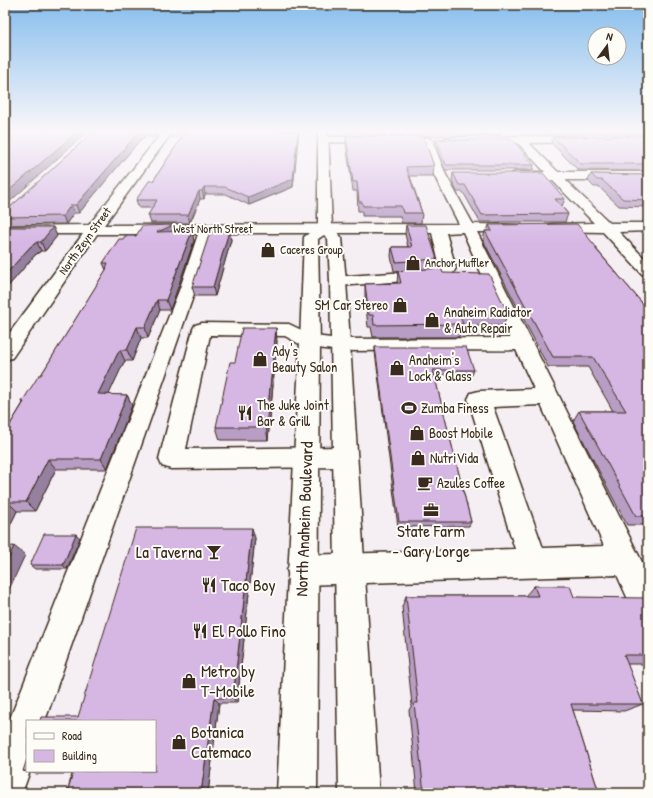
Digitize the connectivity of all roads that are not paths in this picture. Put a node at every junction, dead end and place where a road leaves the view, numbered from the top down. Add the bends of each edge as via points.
1 (140, 168) edge
2 (324, 168) edge
3 (443, 168) edge
4 (547, 168) edge
5 (501, 176) edge
6 (554, 176) junction
7 (648, 176) edge
8 (608, 227) junction
9 (648, 227) edge
10 (325, 228) junction
11 (438, 228) junction
12 (468, 228) junction
13 (5, 230) edge
14 (93, 230) junction
15 (206, 230) junction
16 (648, 271) edge
17 (338, 281) junction
18 (310, 342) junction
19 (523, 344) junction
20 (340, 345) junction
21 (5, 353) edge
22 (548, 397) junction
23 (305, 457) junction
24 (345, 457) junction
25 (625, 560) junction
26 (534, 563) junction
27 (350, 567) junction
28 (302, 570) junction
29 (648, 608) edge
30 (28, 720) edge
31 (26, 725) edge
32 (5, 786) edge
33 (297, 793) edge
34 (359, 793) edge

1 - 14 street, North Zeyn Street
2 - 10 street
3 - 12 street via 448,175
4 - 6 street
5 - 6 street
6 - 7 street
6 - 8 street
8 - 9 street, West North Street
8 - 12 street, West North Street
8 - 16 street
10 - 11 street, West North Street
10 - 15 street, West North Street
10 - 17 street via 335,238
10 - 18 street, North Anaheim Boulevard via 311,237
11 - 12 street, West North Street
11 - 17 street via 448,268 441,275
12 - 19 street
13 - 14 street, West North Street
14 - 15 street, West North Street
14 - 21 street, North Zeyn Street
15 - 30 street via 188,288
17 - 20 street
18 - 20 street
18 - 23 street, North Anaheim Boulevard
18 - 23 street via 289,330 202,329 171,459
19 - 20 street
19 - 22 street
20 - 24 street
22 - 25 street
22 - 26 street via 479,398
23 - 24 street
23 - 28 street, North Anaheim Boulevard
24 - 27 street
25 - 26 street
25 - 29 street
26 - 27 street
27 - 28 street
27 - 34 street
28 - 33 street, North Anaheim Boulevard
31 - 32 street

